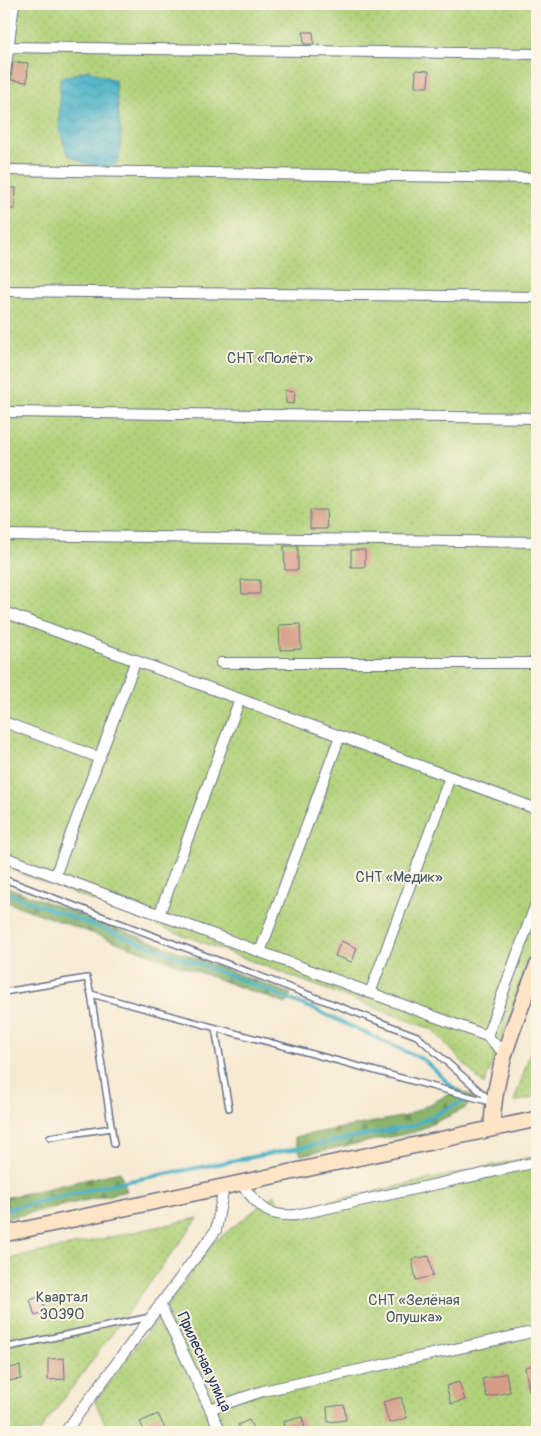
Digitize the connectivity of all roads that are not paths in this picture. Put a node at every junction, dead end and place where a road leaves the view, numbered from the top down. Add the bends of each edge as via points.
1 (14, 4) edge
2 (6, 47) edge
3 (537, 54) edge
4 (4, 80) edge
5 (4, 170) edge
6 (537, 178) edge
7 (4, 291) edge
8 (537, 297) edge
9 (4, 412) edge
10 (537, 418) edge
11 (4, 536) edge
12 (537, 542) edge
13 (4, 612) edge
14 (136, 660) junction
15 (221, 663) dead end
16 (537, 663) edge
17 (240, 699) junction
18 (4, 722) edge
19 (340, 736) junction
20 (100, 758) junction
21 (450, 777) junction
22 (537, 809) edge
23 (4, 857) edge
24 (55, 876) junction
25 (4, 879) edge
26 (537, 901) edge
27 (160, 915) junction
28 (260, 952) junction
29 (537, 966) edge
30 (4, 992) edge
31 (370, 993) junction
32 (91, 994) junction
33 (215, 1028) junction
34 (487, 1036) junction
35 (505, 1054) junction
36 (493, 1103) junction
37 (228, 1108) dead end
38 (537, 1119) edge
39 (112, 1128) junction
40 (492, 1128) junction
41 (50, 1136) dead end
42 (114, 1144) dead end
43 (537, 1162) edge
44 (240, 1183) junction
45 (224, 1186) junction
46 (4, 1234) edge
47 (160, 1304) junction
48 (150, 1317) junction
49 (537, 1331) edge
50 (4, 1348) edge
51 (210, 1409) junction
52 (65, 1432) edge
53 (221, 1432) edge

1 - 2 street
2 - 3 street
2 - 4 street
5 - 6 street
7 - 8 street
9 - 10 street
11 - 12 street
13 - 14 street
14 - 17 street
14 - 20 street
15 - 16 street
17 - 19 street
17 - 27 street
18 - 20 street
19 - 21 street
19 - 28 street
20 - 24 street
21 - 22 street
21 - 31 street
23 - 24 street
24 - 27 street
25 - 36 lane via 417,1036
26 - 34 street
27 - 28 street
28 - 31 street
29 - 35 street
30 - 32 lane via 87,978
31 - 34 street
32 - 33 lane
32 - 39 lane
33 - 36 lane
33 - 37 lane
34 - 35 street
35 - 36 street
36 - 40 street
38 - 40 street
39 - 41 lane
39 - 42 lane
40 - 44 street
43 - 44 street via 282,1216 270,1214
44 - 45 street
45 - 46 street
45 - 47 street via 216,1230
47 - 48 street
47 - 51 street, Прилесная улица
48 - 50 lane
48 - 52 street
49 - 51 street via 263,1391
51 - 53 street, Прилесная улица

